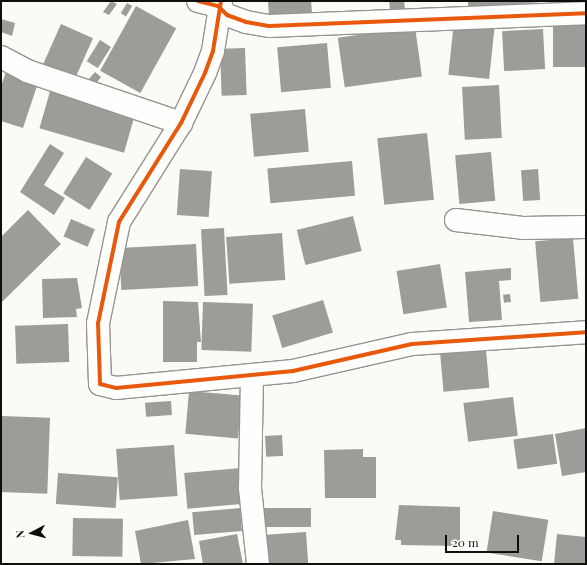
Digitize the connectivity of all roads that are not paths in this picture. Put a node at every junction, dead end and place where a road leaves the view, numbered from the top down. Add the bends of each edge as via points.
1 (212, 2) edge
2 (586, 13) edge
3 (1, 57) edge
4 (181, 123) junction
5 (456, 220) dead end
6 (586, 227) edge
7 (586, 332) edge
8 (252, 375) junction
9 (258, 564) edge

1 - 2 street via 227,15 269,26
1 - 4 street via 213,50
3 - 4 street via 27,71
4 - 8 street via 119,222 98,323 100,384 116,388
5 - 6 street via 524,228
7 - 8 street via 412,344 293,371
8 - 9 street via 250,488

